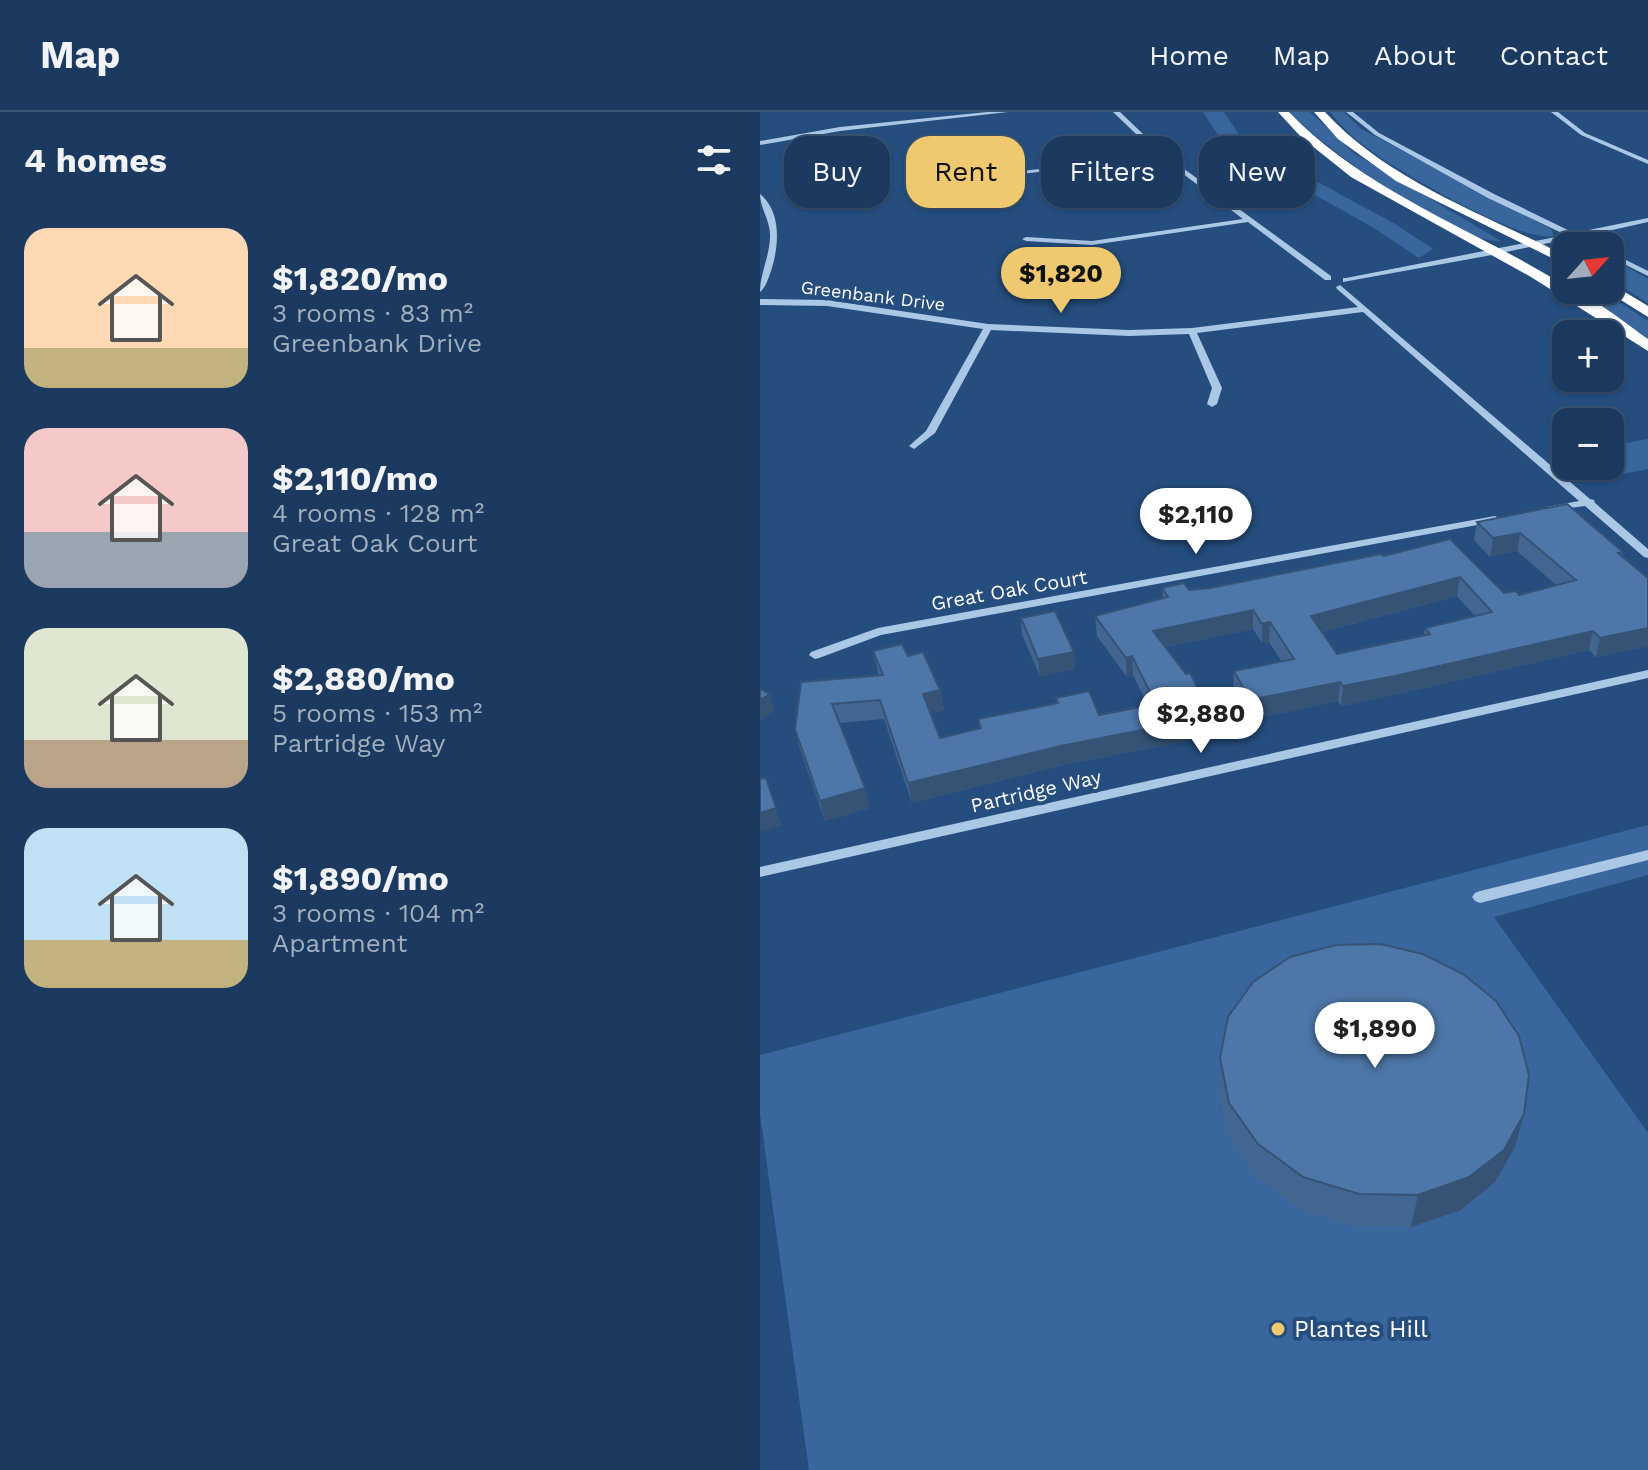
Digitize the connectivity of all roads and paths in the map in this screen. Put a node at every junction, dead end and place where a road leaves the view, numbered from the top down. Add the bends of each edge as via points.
1 (1005, 112) edge
2 (1116, 112) edge
3 (1283, 112) edge
4 (1319, 112) edge
5 (1349, 112) edge
6 (1554, 112) edge
7 (1142, 136) edge
8 (760, 143) edge
9 (1648, 162) edge
10 (1183, 171) edge
11 (760, 196) edge
12 (1248, 220) junction
13 (1648, 220) edge
14 (1565, 232) edge
15 (1592, 232) edge
16 (1026, 239) dead end
17 (1552, 240) edge
18 (774, 244) junction
19 (1534, 244) junction
20 (760, 245) edge
21 (1498, 252) junction
22 (1552, 254) edge
23 (1624, 261) edge
24 (1648, 274) edge
25 (1343, 283) junction
26 (760, 290) edge
27 (1624, 297) edge
28 (760, 302) edge
29 (1365, 309) junction
30 (1648, 313) edge
31 (988, 327) junction
32 (1192, 331) junction
33 (1648, 346) edge
34 (1212, 404) dead end
35 (914, 446) dead end
36 (1590, 502) junction
37 (1543, 511) edge
38 (1512, 516) edge
39 (1648, 555) edge
40 (815, 655) dead end
41 (1648, 674) edge
42 (1648, 855) edge
43 (760, 872) edge
44 (1480, 897) dead end

1 - 8 street
2 - 7 street
3 - 21 highway via 1355,173
4 - 19 highway via 1349,142 1394,172
5 - 14 street via 1377,134
6 - 9 street via 1583,134
10 - 12 street
11 - 18 street via 772,220
12 - 16 street via 1092,243
12 - 25 street via 1328,278 1325,285
13 - 15 street
17 - 19 street
18 - 20 street
18 - 26 street
19 - 21 street
19 - 22 highway
21 - 25 street
21 - 33 highway
23 - 24 street
25 - 29 street
27 - 30 highway
28 - 31 street, Greenbank Drive via 827,303
29 - 32 street, Greenbank Drive
29 - 36 street
31 - 32 street, Greenbank Drive
31 - 35 street via 930,433
32 - 34 street via 1217,388
36 - 37 street
36 - 39 street
38 - 40 street, Great Oak Court via 878,632
41 - 43 street, Partridge Way
42 - 44 street

